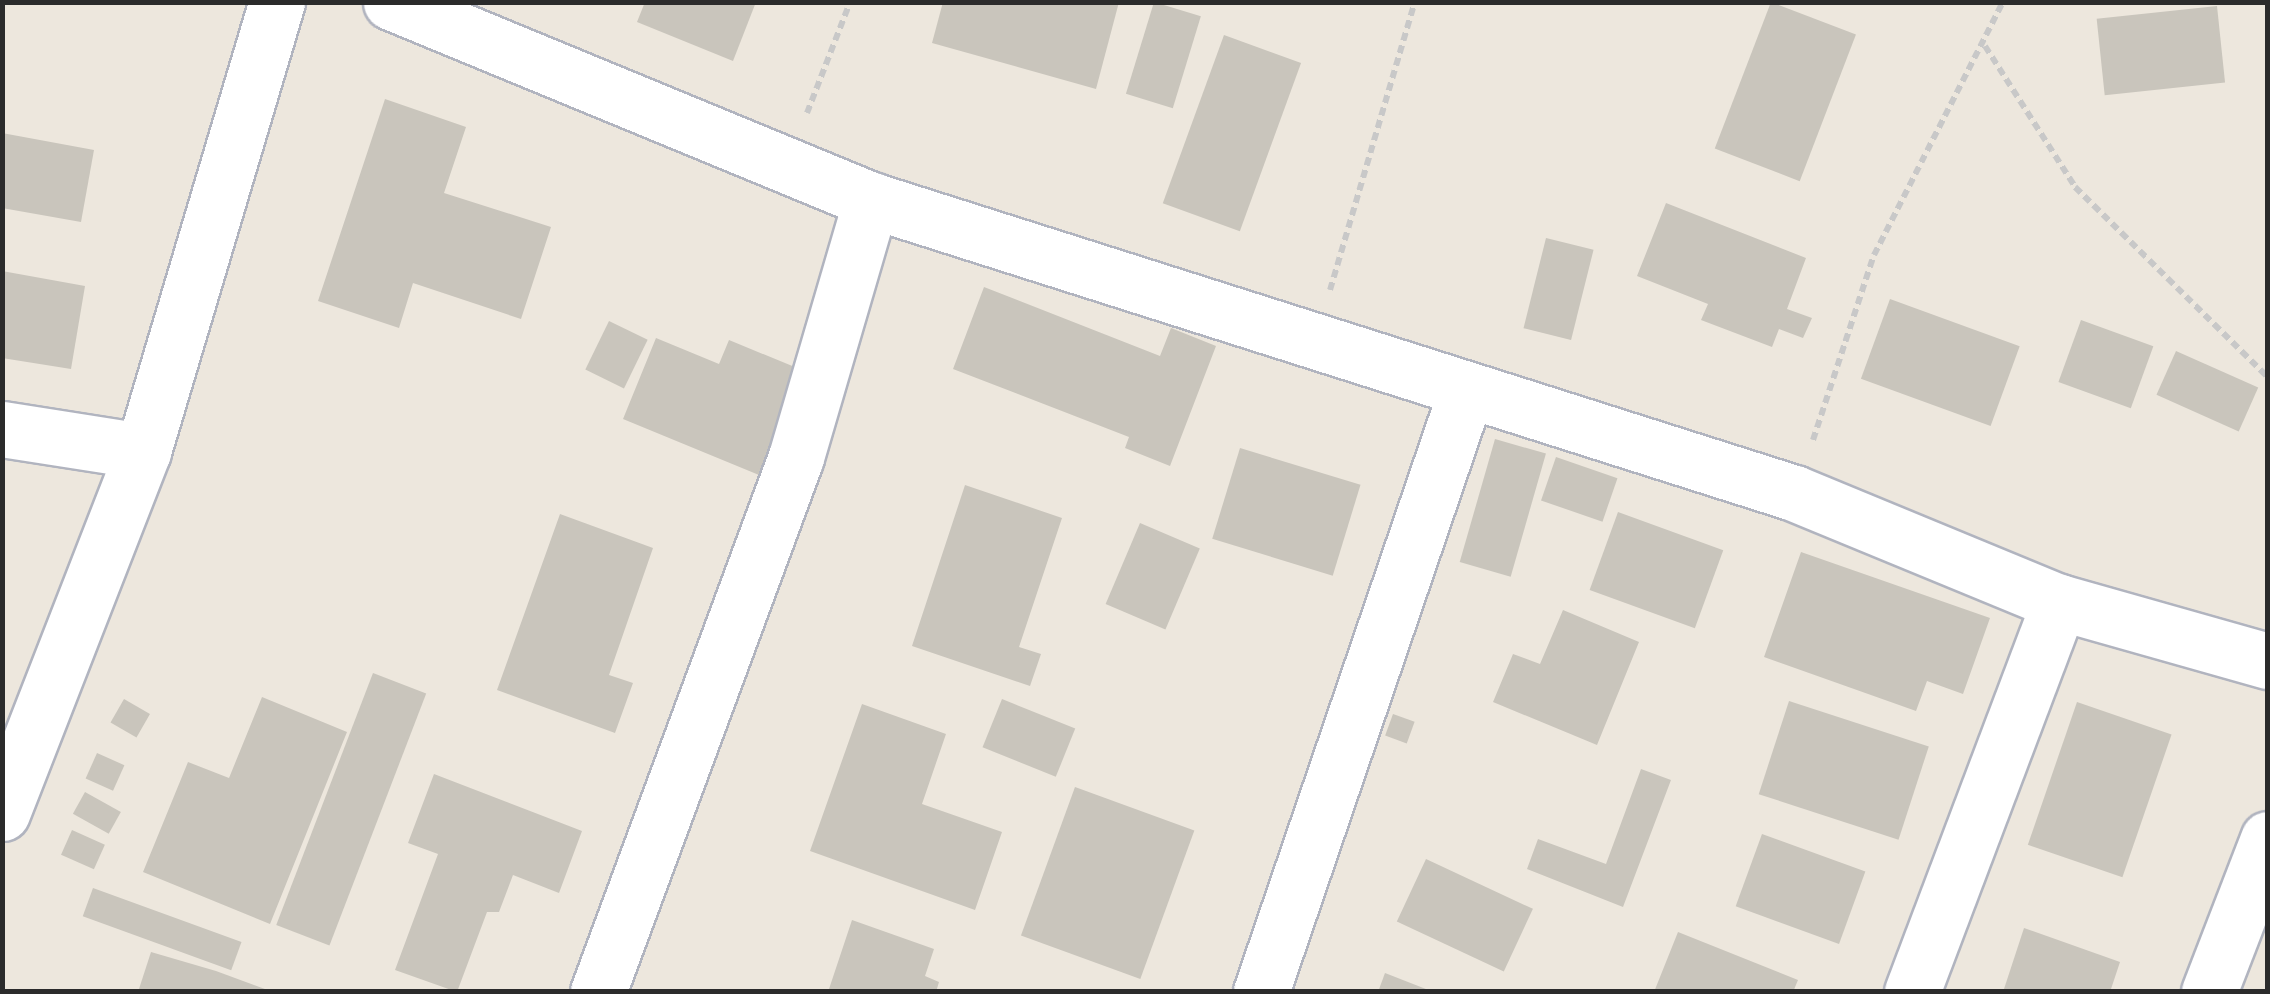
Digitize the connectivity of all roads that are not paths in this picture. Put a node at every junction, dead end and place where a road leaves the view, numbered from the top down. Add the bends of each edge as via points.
1 (277, 2) edge
2 (391, 2) edge
3 (871, 200) junction
4 (1466, 392) junction
5 (2, 430) edge
6 (144, 451) junction
7 (2059, 602) junction
8 (2268, 661) edge
9 (2, 812) edge
10 (2268, 838) edge
11 (2219, 988) edge
12 (598, 992) edge
13 (1262, 992) edge
14 (1912, 992) edge

1 - 6 street
2 - 3 street
3 - 4 street
3 - 12 street via 796,456
4 - 7 street via 1794,493
4 - 13 street
5 - 6 street
6 - 9 street
7 - 8 street
7 - 14 street
10 - 11 street

